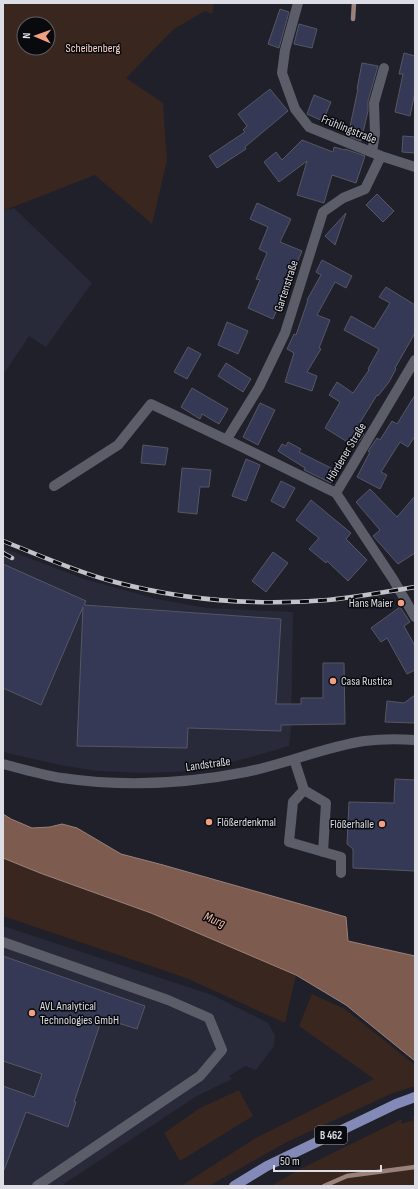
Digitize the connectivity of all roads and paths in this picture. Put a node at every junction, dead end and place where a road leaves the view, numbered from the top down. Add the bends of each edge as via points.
1 (298, 3) edge
2 (384, 68) dead end
3 (377, 154) junction
4 (415, 167) edge
5 (415, 360) edge
6 (227, 439) junction
7 (54, 486) dead end
8 (336, 494) junction
9 (415, 617) edge
10 (415, 740) edge
11 (294, 759) junction
12 (3, 764) edge
13 (304, 790) junction
14 (323, 852) junction
15 (341, 873) dead end
16 (3, 942) edge
17 (415, 1097) edge
18 (36, 1186) edge
19 (234, 1186) edge

1 - 3 street, Frühlingstraße via 285,50 282,73 295,109 309,127
2 - 3 street, Gartenstraße via 374,103
3 - 4 street, Frühlingstraße
3 - 6 street, Gartenstraße via 365,189 343,198 323,212 285,333 259,387
5 - 8 street, Hördener Straße
6 - 7 street via 151,404 118,445
6 - 8 street
8 - 9 street, Hördener Straße via 393,579
10 - 11 street, Landstraße via 363,741
11 - 12 street, Landstraße via 247,772 155,784 61,778
11 - 13 street
13 - 14 street via 326,803
13 - 14 street via 293,802 289,842
14 - 15 street via 341,857
16 - 18 street via 168,1000 209,1018 222,1050 200,1076
17 - 19 main road, B 462 via 267,1166

